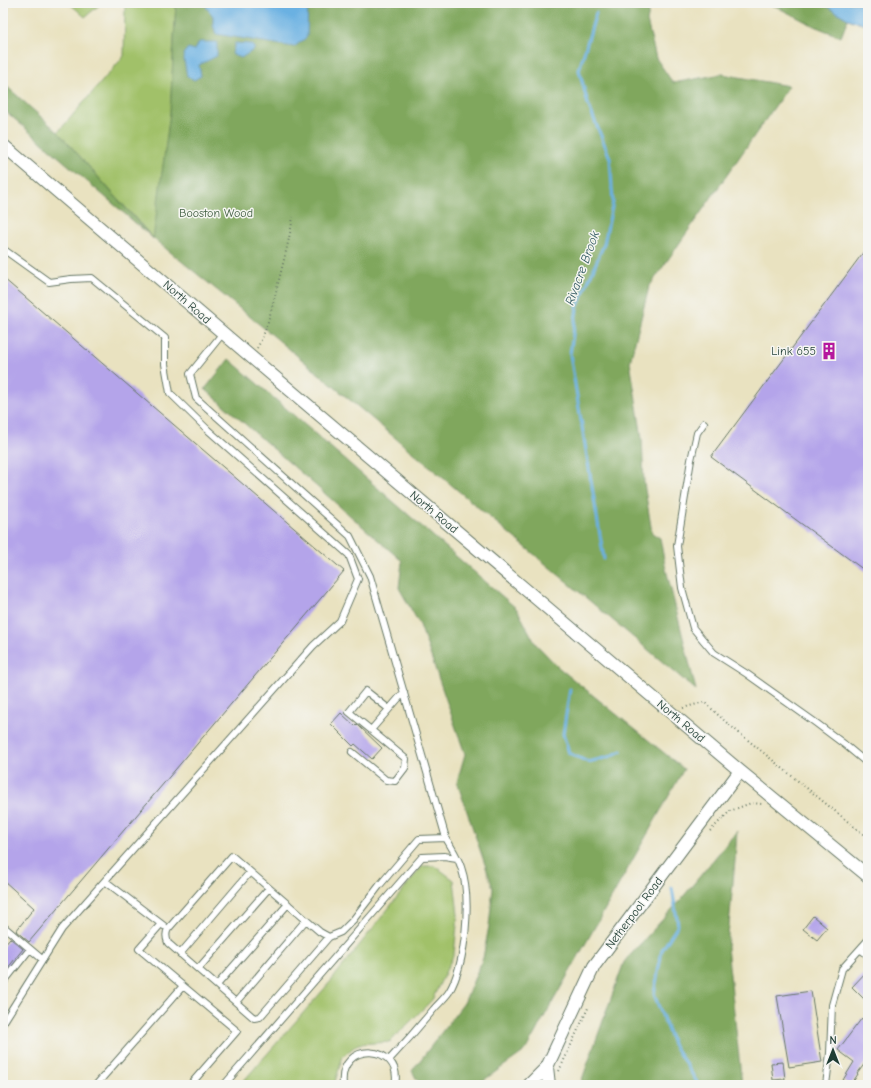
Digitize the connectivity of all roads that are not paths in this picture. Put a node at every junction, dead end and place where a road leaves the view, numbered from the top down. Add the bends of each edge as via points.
1 (3, 145) edge
2 (3, 249) edge
3 (223, 333) junction
4 (704, 423) dead end
5 (404, 692) junction
6 (388, 709) junction
7 (371, 730) junction
8 (352, 752) dead end
9 (868, 764) edge
10 (740, 771) junction
11 (446, 838) junction
12 (457, 858) junction
13 (250, 872) junction
14 (868, 876) edge
15 (105, 881) junction
16 (268, 888) junction
17 (288, 904) junction
18 (306, 920) junction
19 (161, 924) junction
20 (3, 926) edge
21 (168, 929) junction
22 (329, 937) junction
23 (868, 940) edge
24 (30, 949) junction
25 (860, 949) junction
26 (180, 954) junction
27 (868, 955) edge
28 (42, 959) junction
29 (198, 969) junction
30 (3, 983) edge
31 (217, 985) junction
32 (183, 986) junction
33 (236, 1002) junction
34 (3, 1023) edge
35 (389, 1060) junction
36 (547, 1068) junction
37 (96, 1085) edge
38 (190, 1085) edge
39 (224, 1085) edge
40 (343, 1085) edge
41 (395, 1085) edge
42 (529, 1085) edge
43 (549, 1085) edge
44 (826, 1085) edge

1 - 3 street, North Road
2 - 15 lane via 49,282 92,278 165,338 165,364 170,393 349,555 358,579 340,620 313,646
3 - 5 lane via 190,374 196,398 350,536 370,576
3 - 10 street, North Road
4 - 9 lane via 697,433 691,460 677,546 682,588 693,628 714,653 821,727
5 - 6 lane
5 - 11 lane
6 - 7 lane
6 - 7 lane via 366,691 349,712
7 - 8 lane via 406,759 405,768 395,781 386,780
10 - 14 street, North Road
10 - 36 street, Netherpool Road via 594,966
11 - 12 lane
11 - 22 lane via 419,839 353,920 341,932
12 - 35 lane via 467,892 467,918 457,972 449,992
12 - 39 lane via 422,857
13 - 16 lane
13 - 21 lane via 232,856
13 - 26 lane
15 - 19 lane
15 - 28 lane via 62,929
16 - 17 lane
16 - 29 lane
17 - 18 lane
17 - 31 lane
18 - 22 lane
18 - 33 lane
19 - 21 lane
19 - 32 lane via 139,949
20 - 24 lane
21 - 26 lane via 168,943
22 - 33 lane via 260,1017 254,1018
23 - 25 lane
24 - 28 lane
24 - 30 lane
25 - 27 lane
25 - 44 lane via 842,969 832,1005
26 - 29 lane
28 - 34 lane
29 - 31 lane
31 - 33 lane
32 - 37 lane
32 - 38 lane via 237,1031
35 - 40 lane via 373,1052 356,1055 344,1069
35 - 41 lane via 396,1075
36 - 42 street, Netherpool Road
36 - 43 street

